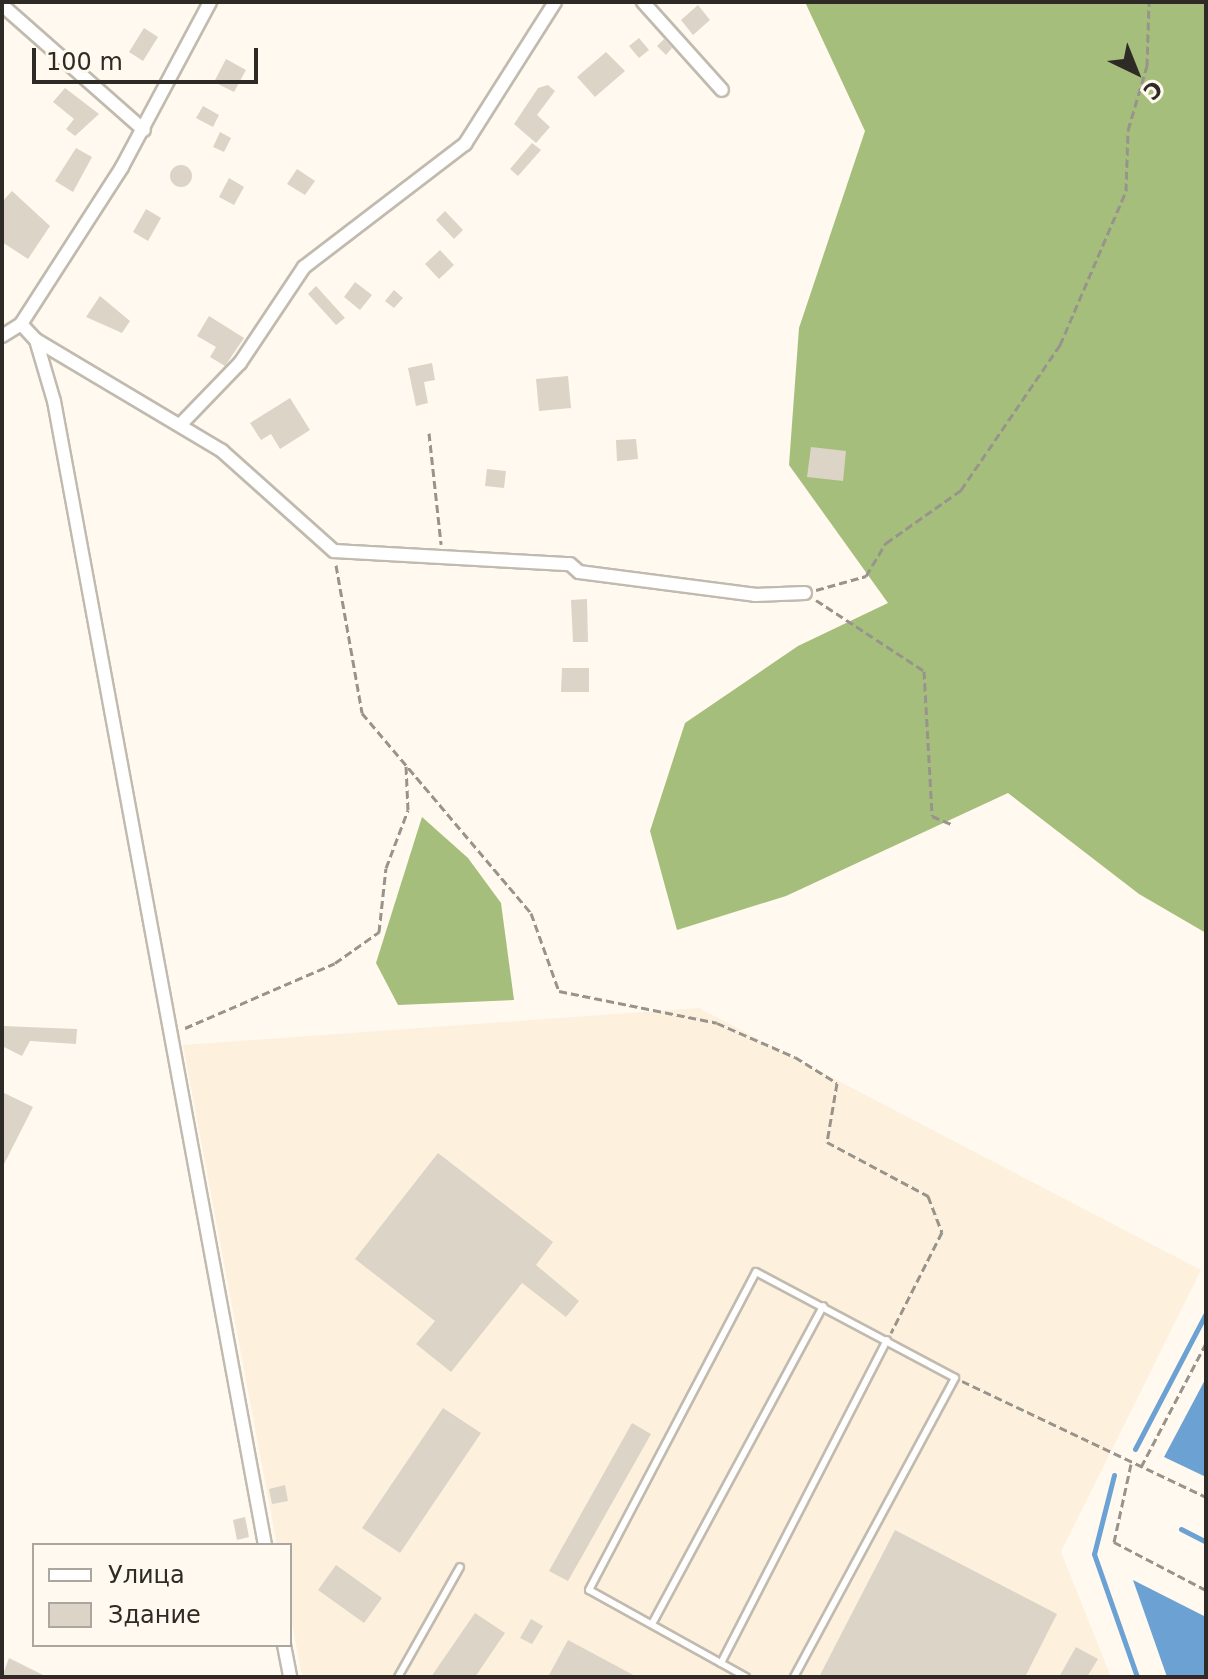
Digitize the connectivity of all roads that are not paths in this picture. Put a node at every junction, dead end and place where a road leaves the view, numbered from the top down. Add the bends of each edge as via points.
1 (210, 2) edge
2 (555, 2) edge
3 (643, 2) edge
4 (2, 5) edge
5 (722, 90) dead end
6 (144, 130) junction
7 (21, 324) junction
8 (2, 336) edge
9 (36, 340) junction
10 (181, 424) junction
11 (805, 593) road end
12 (823, 1306) junction
13 (887, 1340) junction
14 (265, 1543) edge
15 (460, 1567) dead end
16 (652, 1624) junction
17 (284, 1647) edge
18 (721, 1663) junction
19 (741, 1676) edge
20 (290, 1677) edge
21 (398, 1677) edge
22 (794, 1677) edge

1 - 6 street
2 - 10 street via 465,144 304,267 240,363
3 - 5 street
4 - 6 street
6 - 7 street
7 - 8 street
7 - 9 street
9 - 10 street
9 - 14 street via 54,401
10 - 11 street via 334,551 570,564 579,572 755,595
12 - 13 lane
12 - 16 lane
12 - 16 lane via 756,1272 589,1590
13 - 18 lane
13 - 22 lane via 955,1378
15 - 21 lane
16 - 18 lane
17 - 20 street
18 - 19 lane

